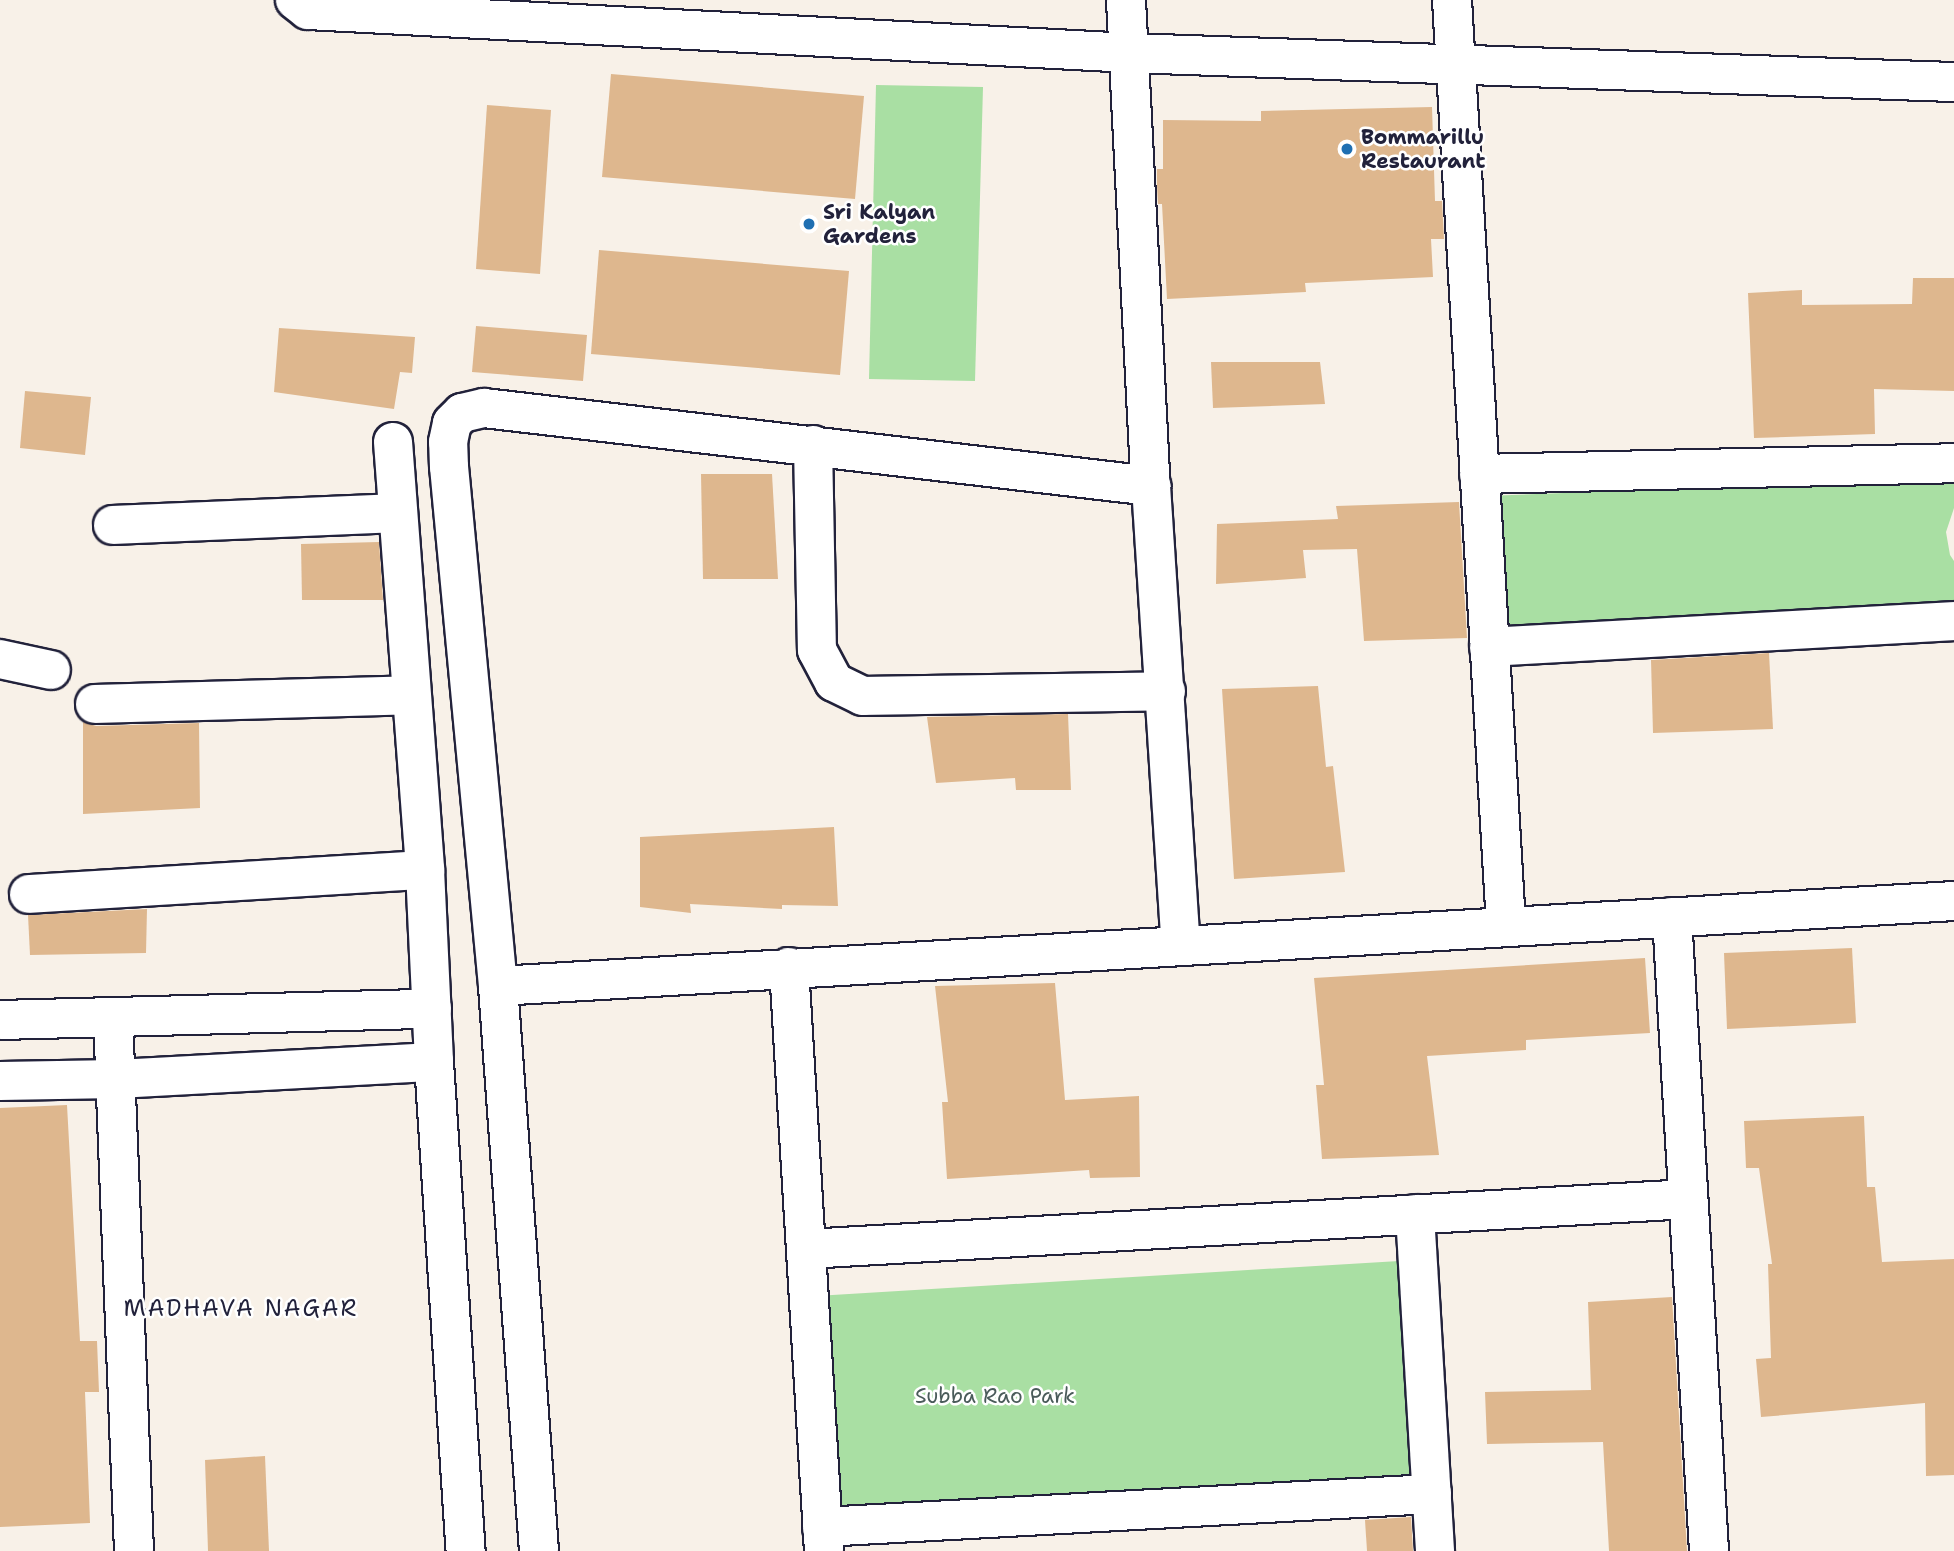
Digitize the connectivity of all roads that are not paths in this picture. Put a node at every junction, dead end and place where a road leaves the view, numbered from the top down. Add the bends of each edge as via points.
1 (295, 0) edge
2 (1126, 0) edge
3 (1452, 0) edge
4 (1130, 53) junction
5 (1455, 64) junction
6 (1954, 82) edge
7 (393, 442) dead end
8 (813, 445) junction
9 (1954, 463) edge
10 (1479, 474) junction
11 (1151, 486) junction
12 (113, 525) dead end
13 (399, 528) junction
14 (459, 551) junction
15 (1954, 621) edge
16 (1489, 647) junction
17 (0, 659) edge
18 (51, 670) dead end
19 (1166, 691) junction
20 (410, 695) junction
21 (95, 705) dead end
22 (425, 870) junction
23 (29, 894) dead end
24 (1954, 901) edge
25 (1672, 917) junction
26 (1506, 926) junction
27 (1181, 945) junction
28 (789, 967) junction
29 (498, 986) junction
30 (432, 1009) junction
31 (113, 1017) junction
32 (0, 1020) edge
33 (434, 1062) junction
34 (117, 1079) junction
35 (0, 1081) edge
36 (1688, 1199) junction
37 (1415, 1214) junction
38 (806, 1249) junction
39 (1432, 1494) junction
40 (823, 1539) edge
41 (134, 1551) edge
42 (466, 1551) edge
43 (539, 1551) edge
44 (1435, 1551) edge
45 (1709, 1551) edge

1 - 4 street via 308,10
2 - 4 street
3 - 5 street
4 - 5 street
4 - 11 street
5 - 6 street
5 - 10 street
7 - 13 street
8 - 11 street
8 - 14 street via 484,408 462,413 452,423 448,442
8 - 19 street via 817,650 834,682 863,696
9 - 10 street
10 - 16 street
11 - 19 street
12 - 13 street
13 - 14 street
13 - 20 street
14 - 29 street
15 - 16 street
16 - 26 street
17 - 18 street
19 - 27 street
20 - 21 street
20 - 22 street
22 - 23 street
22 - 30 street
24 - 25 street
25 - 26 street
25 - 36 street
26 - 27 street
27 - 28 street
28 - 29 street
28 - 38 street
29 - 43 street
30 - 31 street
30 - 33 street
31 - 32 street
31 - 34 street
33 - 34 street
33 - 42 street
34 - 35 street
34 - 41 street
36 - 37 street
36 - 45 street
37 - 38 street
37 - 39 street
38 - 40 street
39 - 40 street
39 - 44 street

